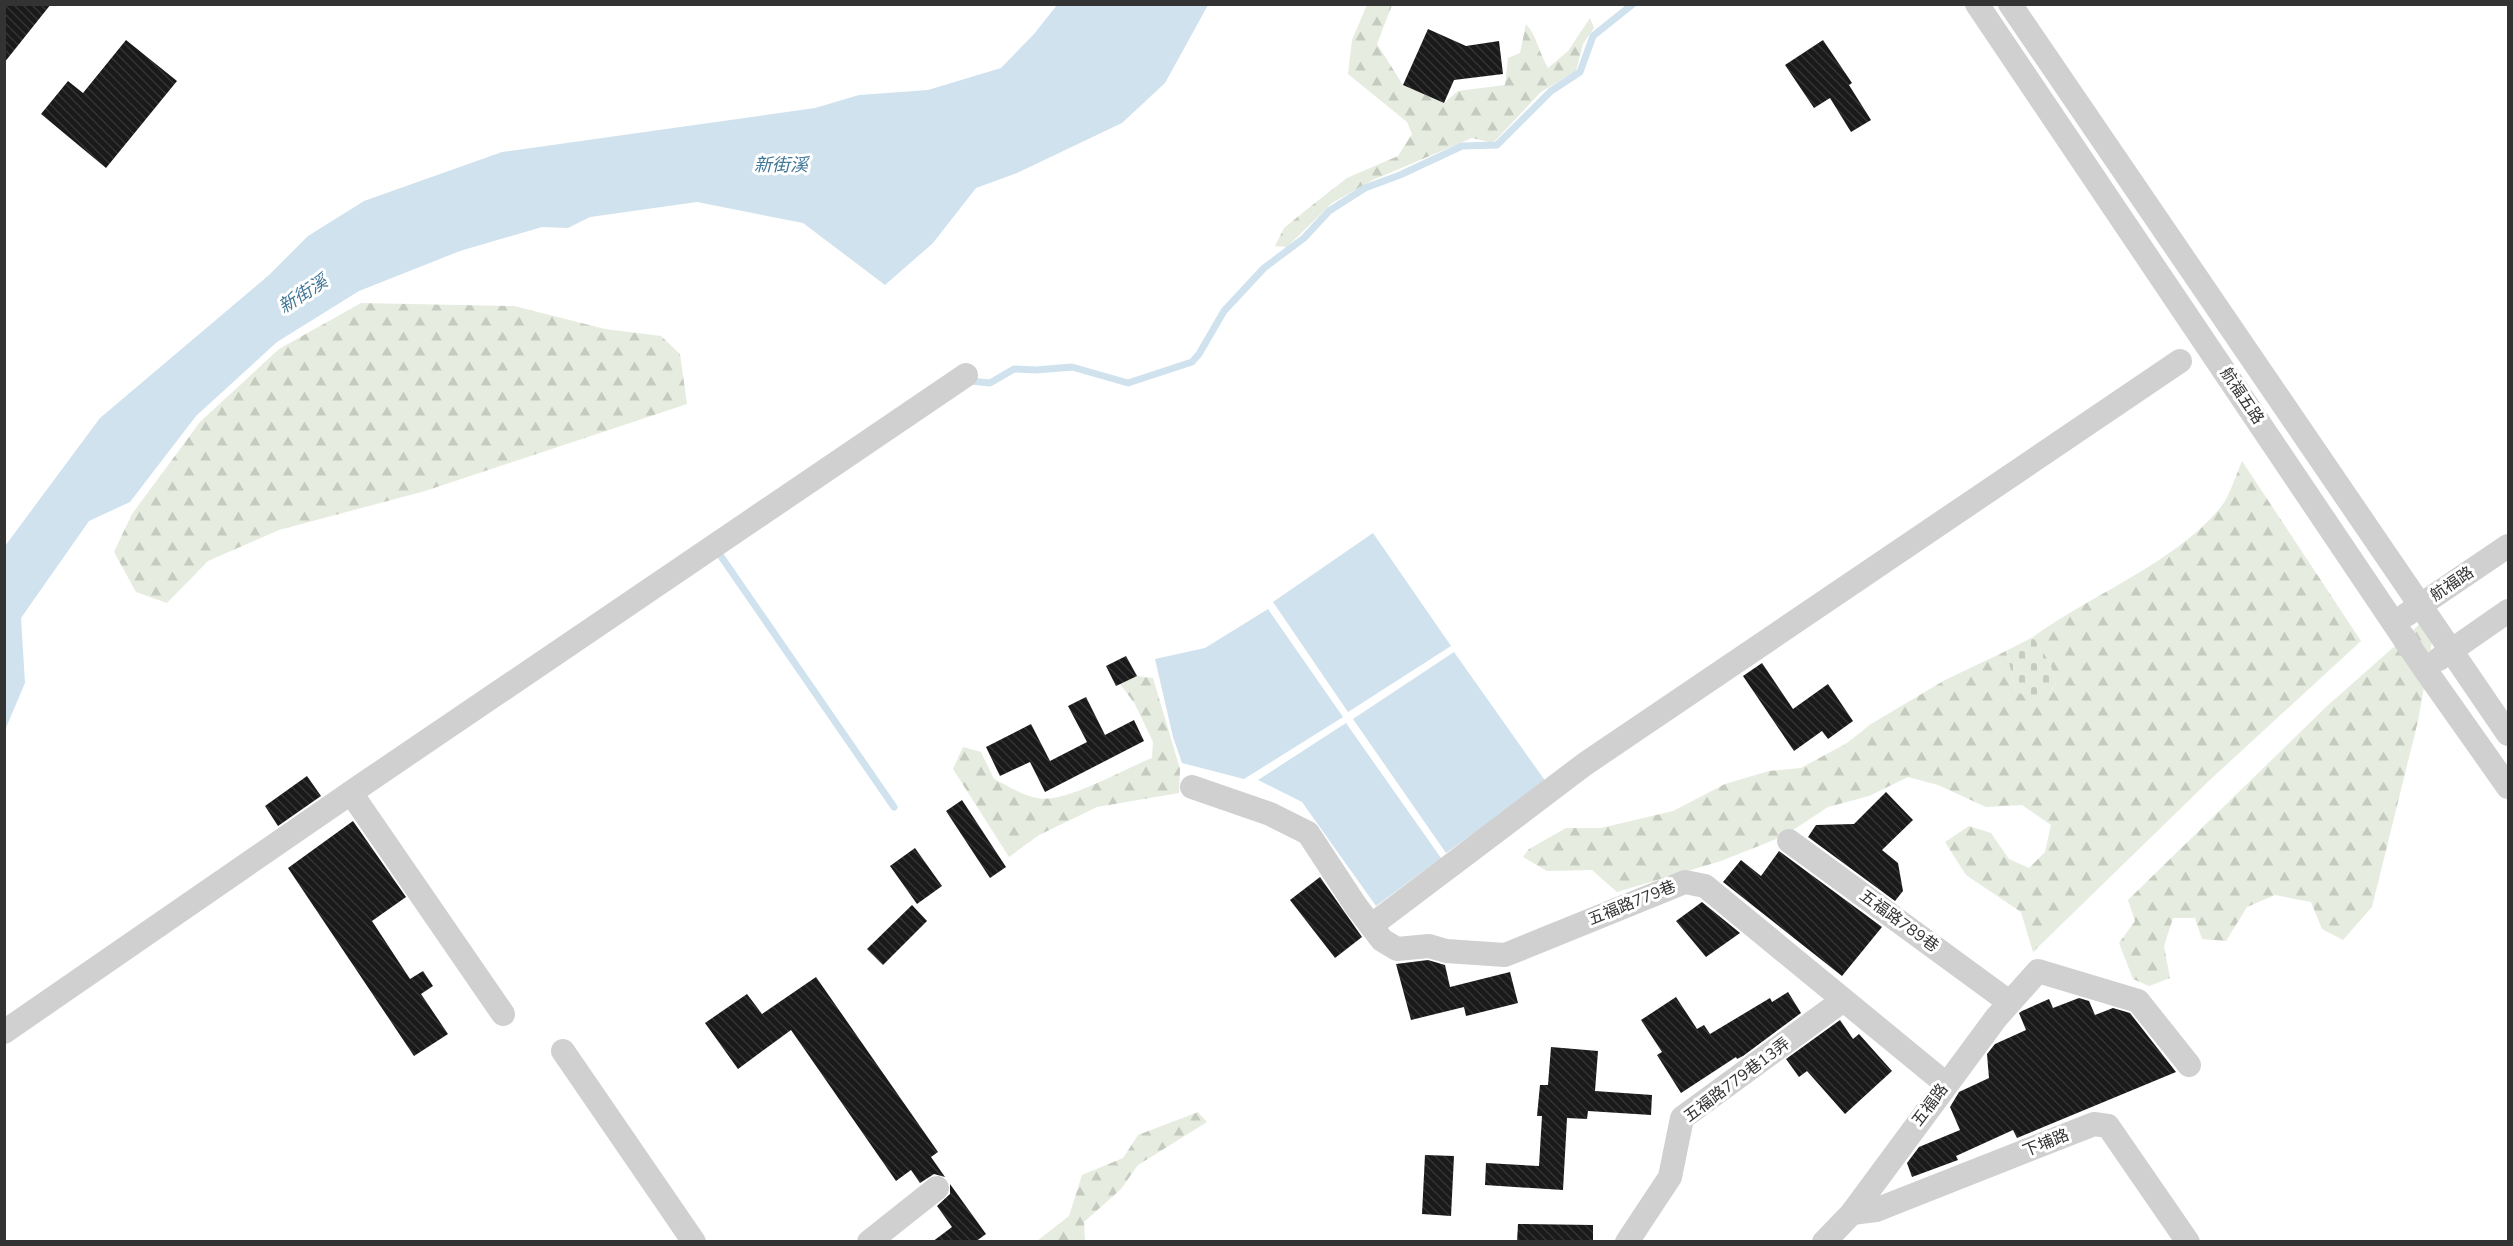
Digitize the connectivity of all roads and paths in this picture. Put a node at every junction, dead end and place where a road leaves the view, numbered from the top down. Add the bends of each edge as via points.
1 (1977, 4) edge
2 (2010, 4) edge
3 (2180, 361) dead end
4 (966, 375) dead end
5 (2508, 546) edge
6 (2420, 606) junction
7 (2508, 611) edge
8 (2395, 622) junction
9 (2451, 651) junction
10 (2424, 668) junction
11 (2508, 734) edge
12 (1192, 787) dead end
13 (2508, 787) edge
14 (351, 793) junction
15 (1789, 841) dead end
16 (1372, 925) junction
17 (1842, 1001) junction
18 (2009, 1002) junction
19 (503, 1014) dead end
20 (4, 1032) edge
21 (563, 1051) dead end
22 (2189, 1065) dead end
23 (1946, 1084) junction
24 (937, 1188) dead end
25 (1852, 1213) junction
26 (694, 1242) edge
27 (869, 1242) edge
28 (1628, 1242) edge
29 (1824, 1242) edge
30 (2188, 1242) edge

1 - 8 street, 航福五路
2 - 6 street, 航福五路
3 - 16 street via 1585,764
4 - 14 street
5 - 6 street, 航福路
6 - 8 street, 航福路
6 - 9 street, 航福五路
7 - 9 street
8 - 10 street, 航福五路
9 - 10 street
9 - 11 street, 航福五路
10 - 13 street, 航福五路
12 - 16 street, 五福路779巷 via 1270,814 1308,833
14 - 19 street
14 - 20 street
15 - 18 street, 五福路789巷
16 - 17 street, 五福路779巷 via 1382,939 1397,949 1430,946 1446,951 1505,955 1685,882 1705,886
17 - 23 street, 五福路779巷
17 - 28 street, 五福路779巷13弄 via 1682,1118 1670,1177
18 - 22 street, 五福路 via 2038,971 2138,1001
18 - 23 street, 五福路
21 - 26 street
23 - 25 street, 五福路
24 - 27 street
25 - 29 street, 五福路
25 - 30 street, 下埔路 via 1876,1210 2094,1124 2108,1126

